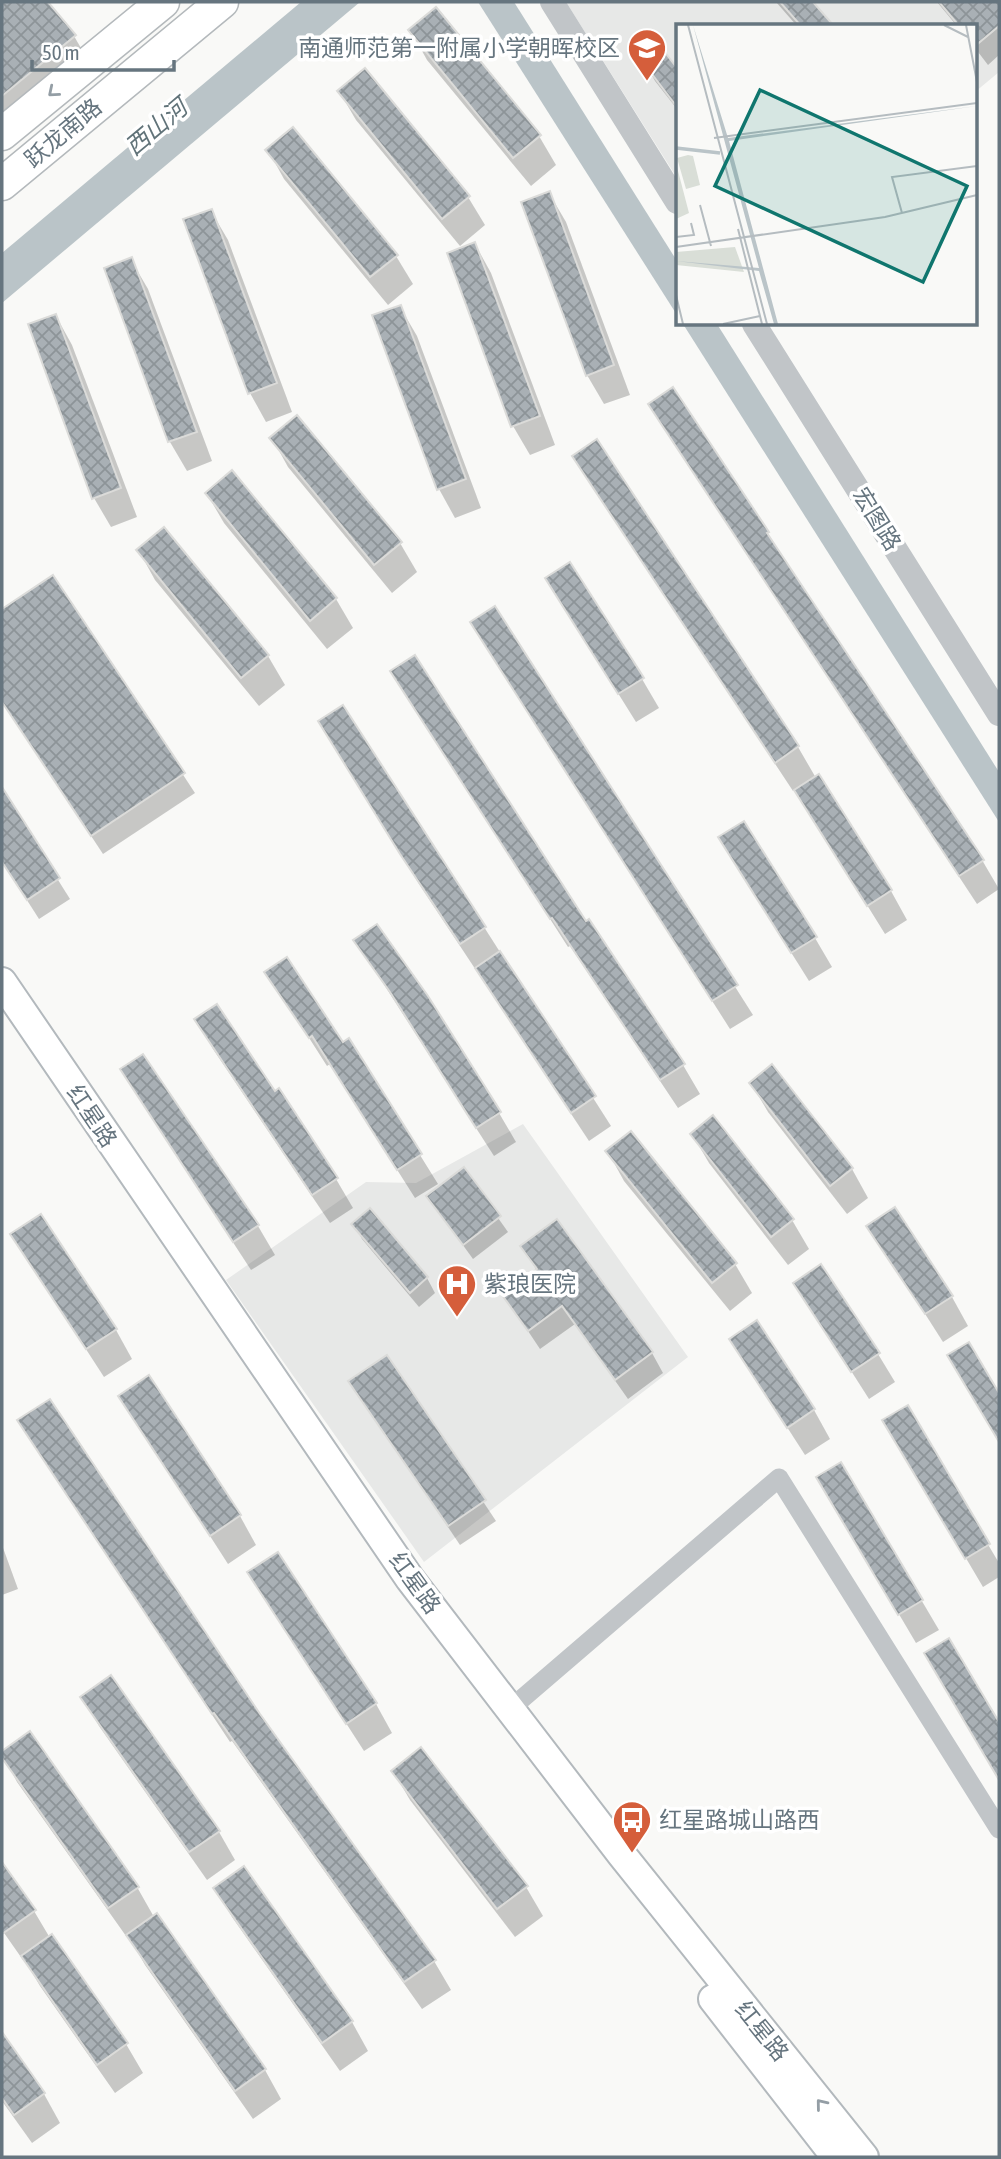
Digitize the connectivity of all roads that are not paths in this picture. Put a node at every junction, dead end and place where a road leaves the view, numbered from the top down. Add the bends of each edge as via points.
1 (163, 2) edge
2 (222, 2) edge
3 (552, 2) edge
4 (2, 134) edge
5 (2, 184) edge
6 (676, 200) edge
7 (755, 326) edge
8 (999, 714) edge
9 (2, 982) edge
10 (2, 1007) edge
11 (510, 1709) junction
12 (999, 1829) edge
13 (835, 2157) edge
14 (864, 2157) edge

1 -> 4 main road, 跃龙南路
2 - 5 main road, 跃龙南路
3 - 6 street
7 - 8 street, 宏图路
9 - 11 main road, 红星路 via 410,1579
10 - 13 main road, 红星路 via 392,1586
11 - 12 street via 779,1478
14 -> 11 main road, 红星路

